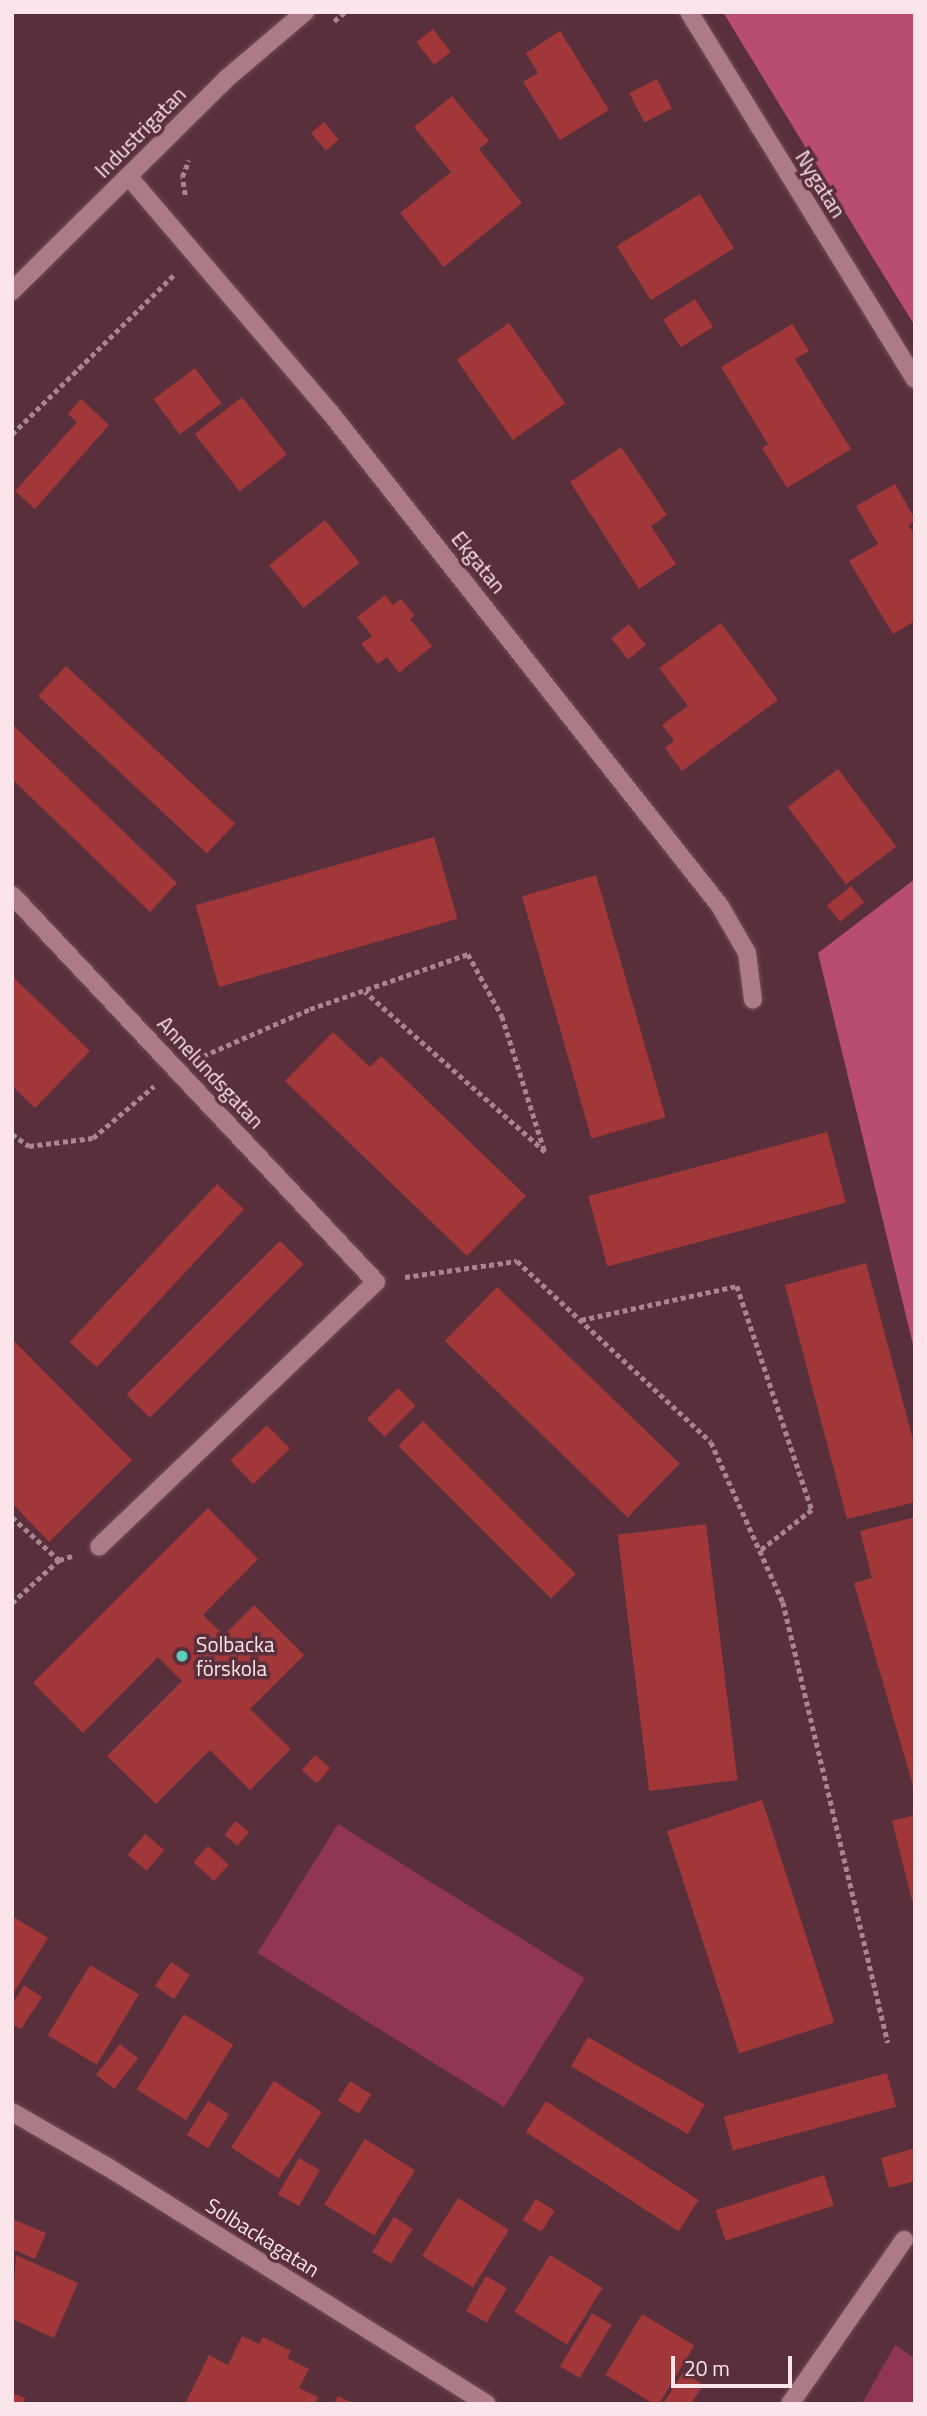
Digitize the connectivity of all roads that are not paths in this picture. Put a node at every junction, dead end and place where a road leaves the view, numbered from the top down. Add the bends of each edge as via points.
1 (305, 12) edge
2 (689, 12) edge
3 (128, 176) junction
4 (12, 291) edge
5 (915, 379) edge
6 (12, 895) edge
7 (753, 1000) dead end
8 (99, 1547) road end
9 (12, 2112) edge
10 (904, 2240) dead end
11 (487, 2404) edge
12 (790, 2404) edge

1 - 3 street, Industrigatan via 226,79
2 - 5 street, Nygatan
3 - 4 street, Industrigatan
3 - 7 street, Ekgatan via 329,411 720,906 747,953
6 - 8 street, Annelundsgatan via 376,1282
9 - 11 street, Solbackagatan
10 - 12 street

